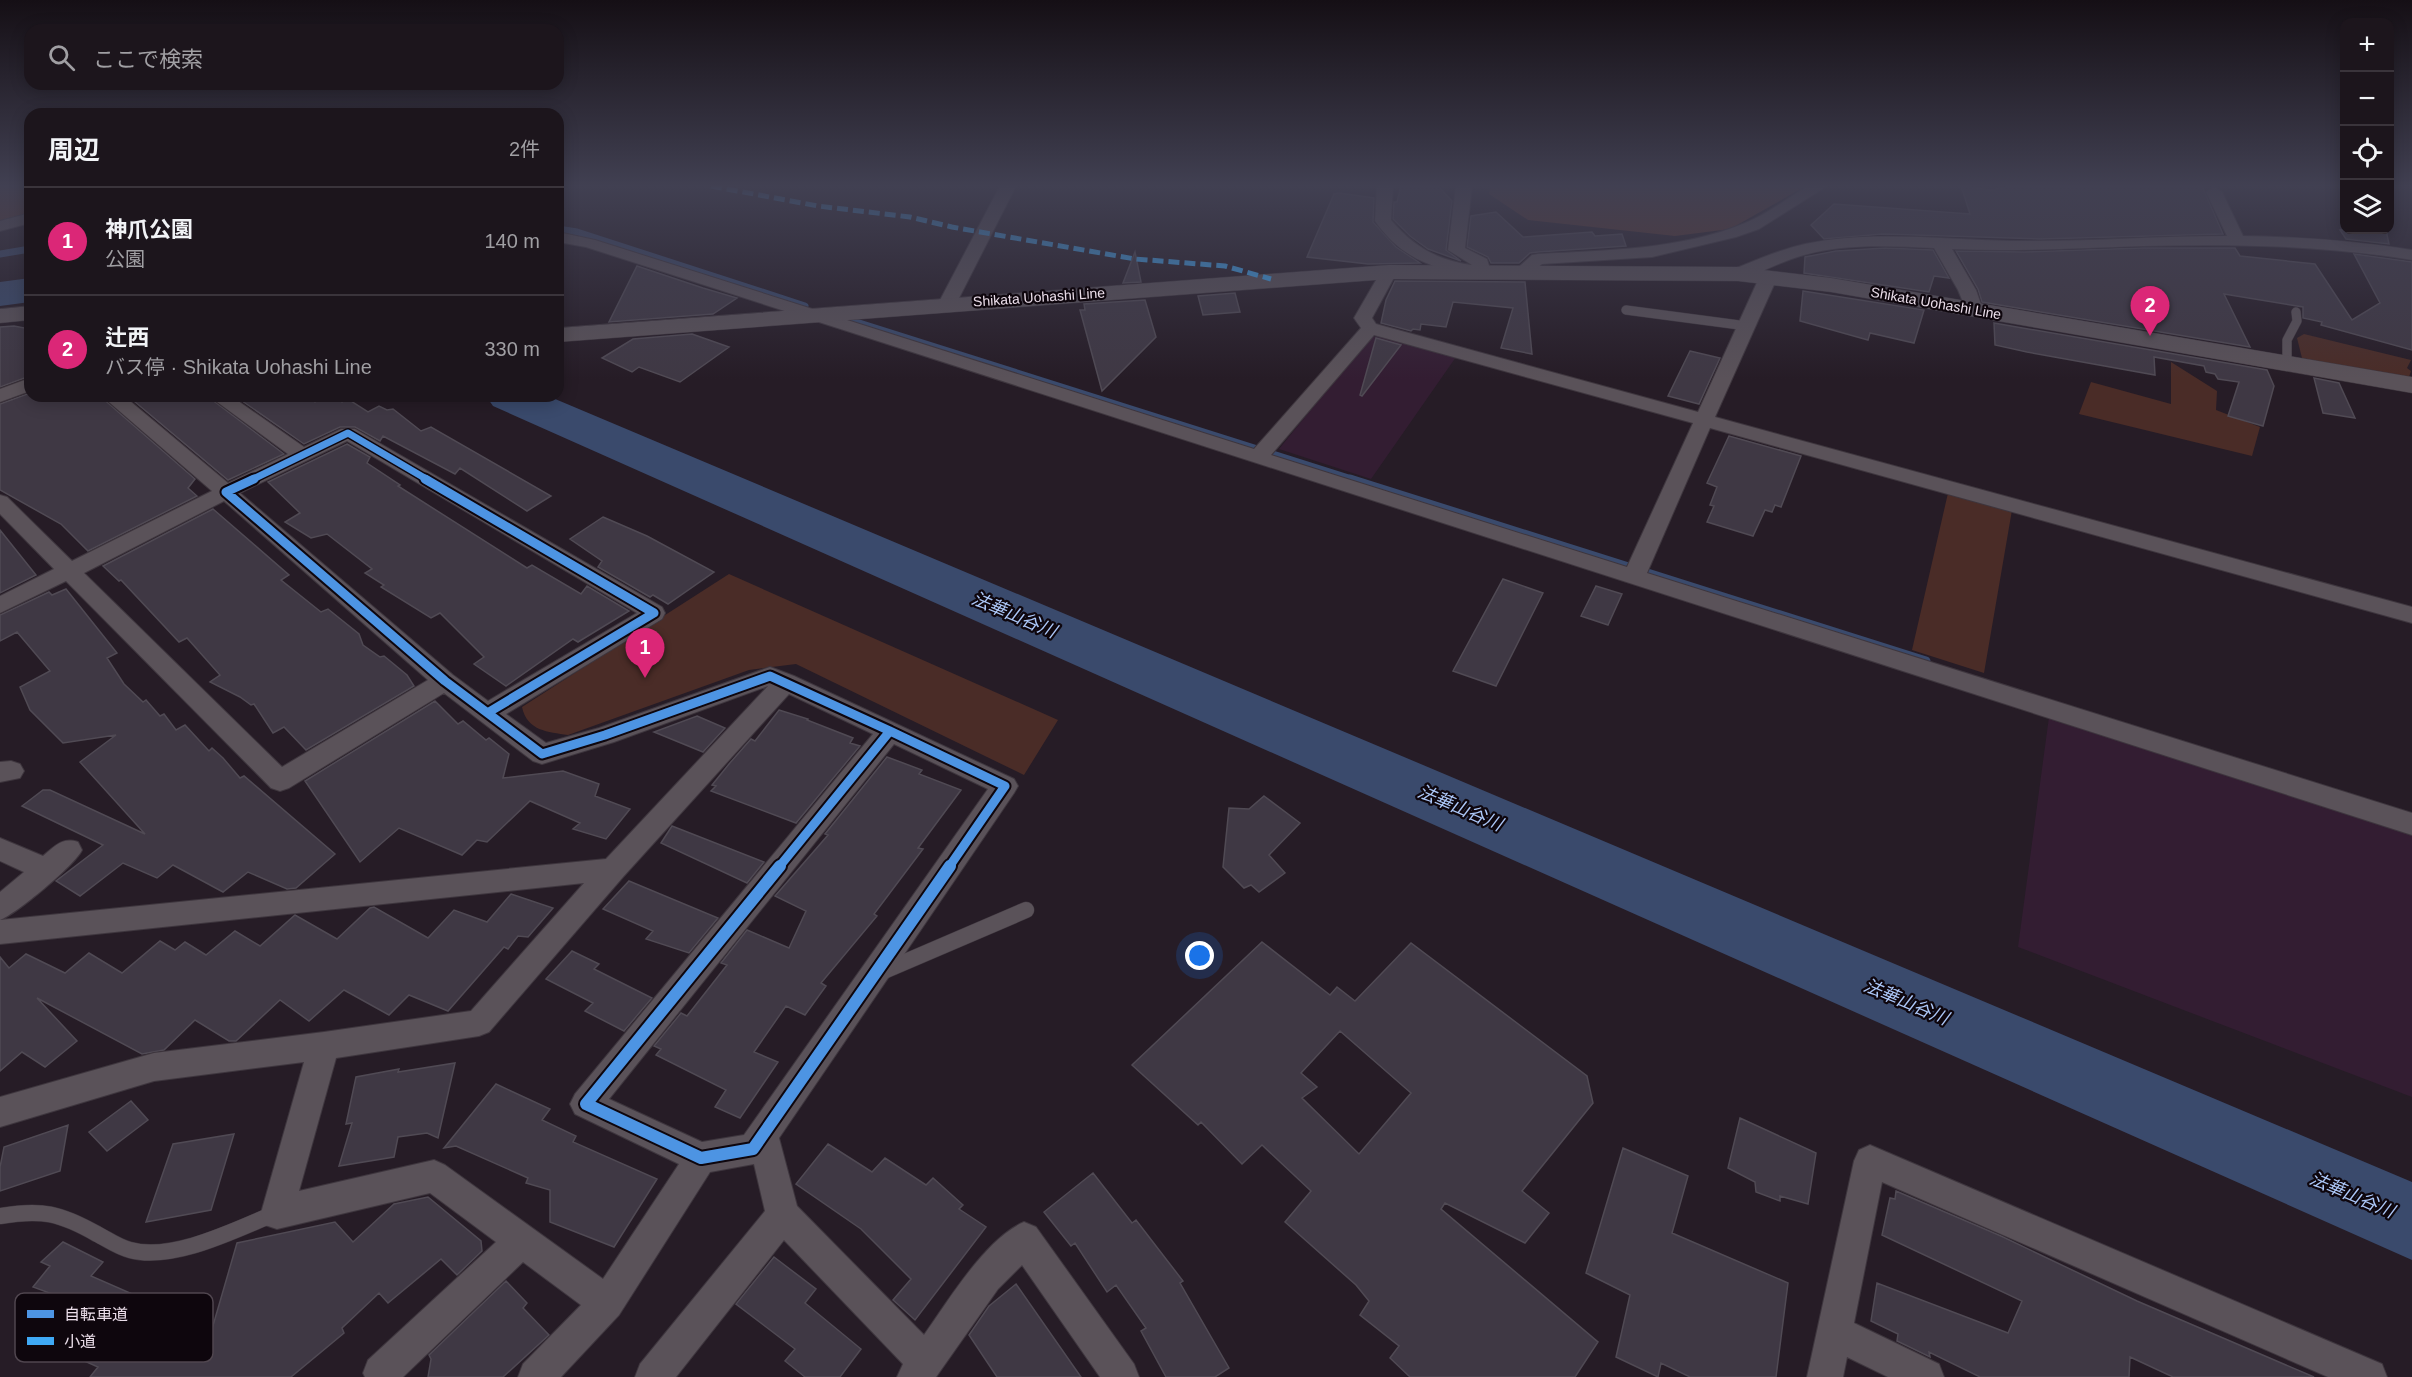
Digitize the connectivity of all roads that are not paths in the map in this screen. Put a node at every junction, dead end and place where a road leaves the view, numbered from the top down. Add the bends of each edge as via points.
1 (610, 250) edge
2 (974, 250) edge
3 (1415, 250) edge
4 (1456, 250) edge
5 (1660, 250) edge
6 (1803, 250) edge
7 (1944, 250) edge
8 (2386, 250) edge
9 (2412, 255) edge
10 (1389, 272) junction
11 (1483, 273) junction
12 (1520, 273) junction
13 (1738, 274) junction
14 (1768, 278) junction
15 (946, 304) junction
16 (1626, 310) dead end
17 (1974, 310) junction
18 (2296, 312) dead end
19 (24, 314) edge
20 (809, 315) junction
21 (0, 316) edge
22 (1747, 326) junction
23 (1370, 328) junction
24 (564, 335) edge
25 (2287, 363) junction
26 (2412, 385) edge
27 (24, 386) edge
28 (0, 396) edge
29 (119, 402) edge
30 (227, 402) edge
31 (1705, 420) junction
32 (302, 455) junction
33 (1258, 457) junction
34 (226, 492) junction
35 (0, 502) edge
36 (69, 571) junction
37 (1634, 576) junction
38 (0, 605) edge
39 (2412, 615) edge
40 (445, 681) junction
41 (786, 682) junction
42 (489, 712) junction
43 (890, 731) junction
44 (2412, 824) edge
45 (0, 849) edge
46 (69, 850) dead end
47 (613, 869) junction
48 (46, 870) junction
49 (0, 908) edge
50 (1026, 910) dead end
51 (0, 932) edge
52 (874, 976) junction
53 (324, 1046) junction
54 (0, 1112) edge
55 (763, 1135) junction
56 (701, 1158) junction
57 (278, 1213) junction
58 (783, 1215) junction
59 (0, 1216) edge
60 (522, 1240) junction
61 (607, 1303) junction
62 (1834, 1332) junction
63 (920, 1370) edge
64 (381, 1373) dead end
65 (536, 1377) edge
66 (653, 1377) edge
67 (1121, 1377) edge
68 (1825, 1377) edge
69 (1926, 1377) edge
70 (2369, 1377) edge

1 - 20 street
2 - 15 street
3 - 11 street via 1446,266
4 - 11 street via 1481,263
5 - 12 street via 1539,259
6 - 13 street
7 - 17 street
8 - 9 street
10 - 11 main road, Shikata Uohashi Line
10 - 15 main road, Shikata Uohashi Line
10 - 23 street via 1363,318
11 - 12 main road, Shikata Uohashi Line
12 - 13 main road, Shikata Uohashi Line
13 - 14 main road, Shikata Uohashi Line
14 - 17 main road, Shikata Uohashi Line
14 - 22 street
15 - 20 main road, Shikata Uohashi Line
16 - 22 lane
17 - 25 main road, Shikata Uohashi Line
18 - 25 lane via 2297,321 2287,340
19 - 21 main road
20 - 24 main road, Shikata Uohashi Line
20 - 33 street
22 - 31 street
23 - 31 street
23 - 33 street
25 - 26 main road, Shikata Uohashi Line
27 - 28 street
29 - 34 street
30 - 32 street
31 - 37 street
31 - 39 street
32 - 34 street
32 - 42 street via 348,433 654,613
33 - 37 street
34 - 36 street
34 - 40 street
35 - 36 street
36 - 38 street
36 - 40 street via 280,781
37 - 44 street
40 - 42 street
41 - 42 street via 770,676 542,754
41 - 43 street
41 - 47 street
43 - 52 street via 1005,786
43 - 56 street via 586,1104
45 - 48 street
46 - 48 street
47 - 51 street
47 - 53 street via 479,1023
48 - 49 street
50 - 52 lane
52 - 55 street
53 - 54 street via 154,1067
53 - 57 street
55 - 56 street via 753,1149
55 - 58 street
56 - 61 street
57 - 59 lane via 215,1237 152,1254 131,1251 53,1211
57 - 60 street via 434,1176
58 - 63 street
58 - 66 street
60 - 61 street
60 - 64 street
61 - 65 street
62 - 68 street
62 - 69 street
62 - 70 street via 1870,1161
63 - 67 street via 986,1277 1024,1239

